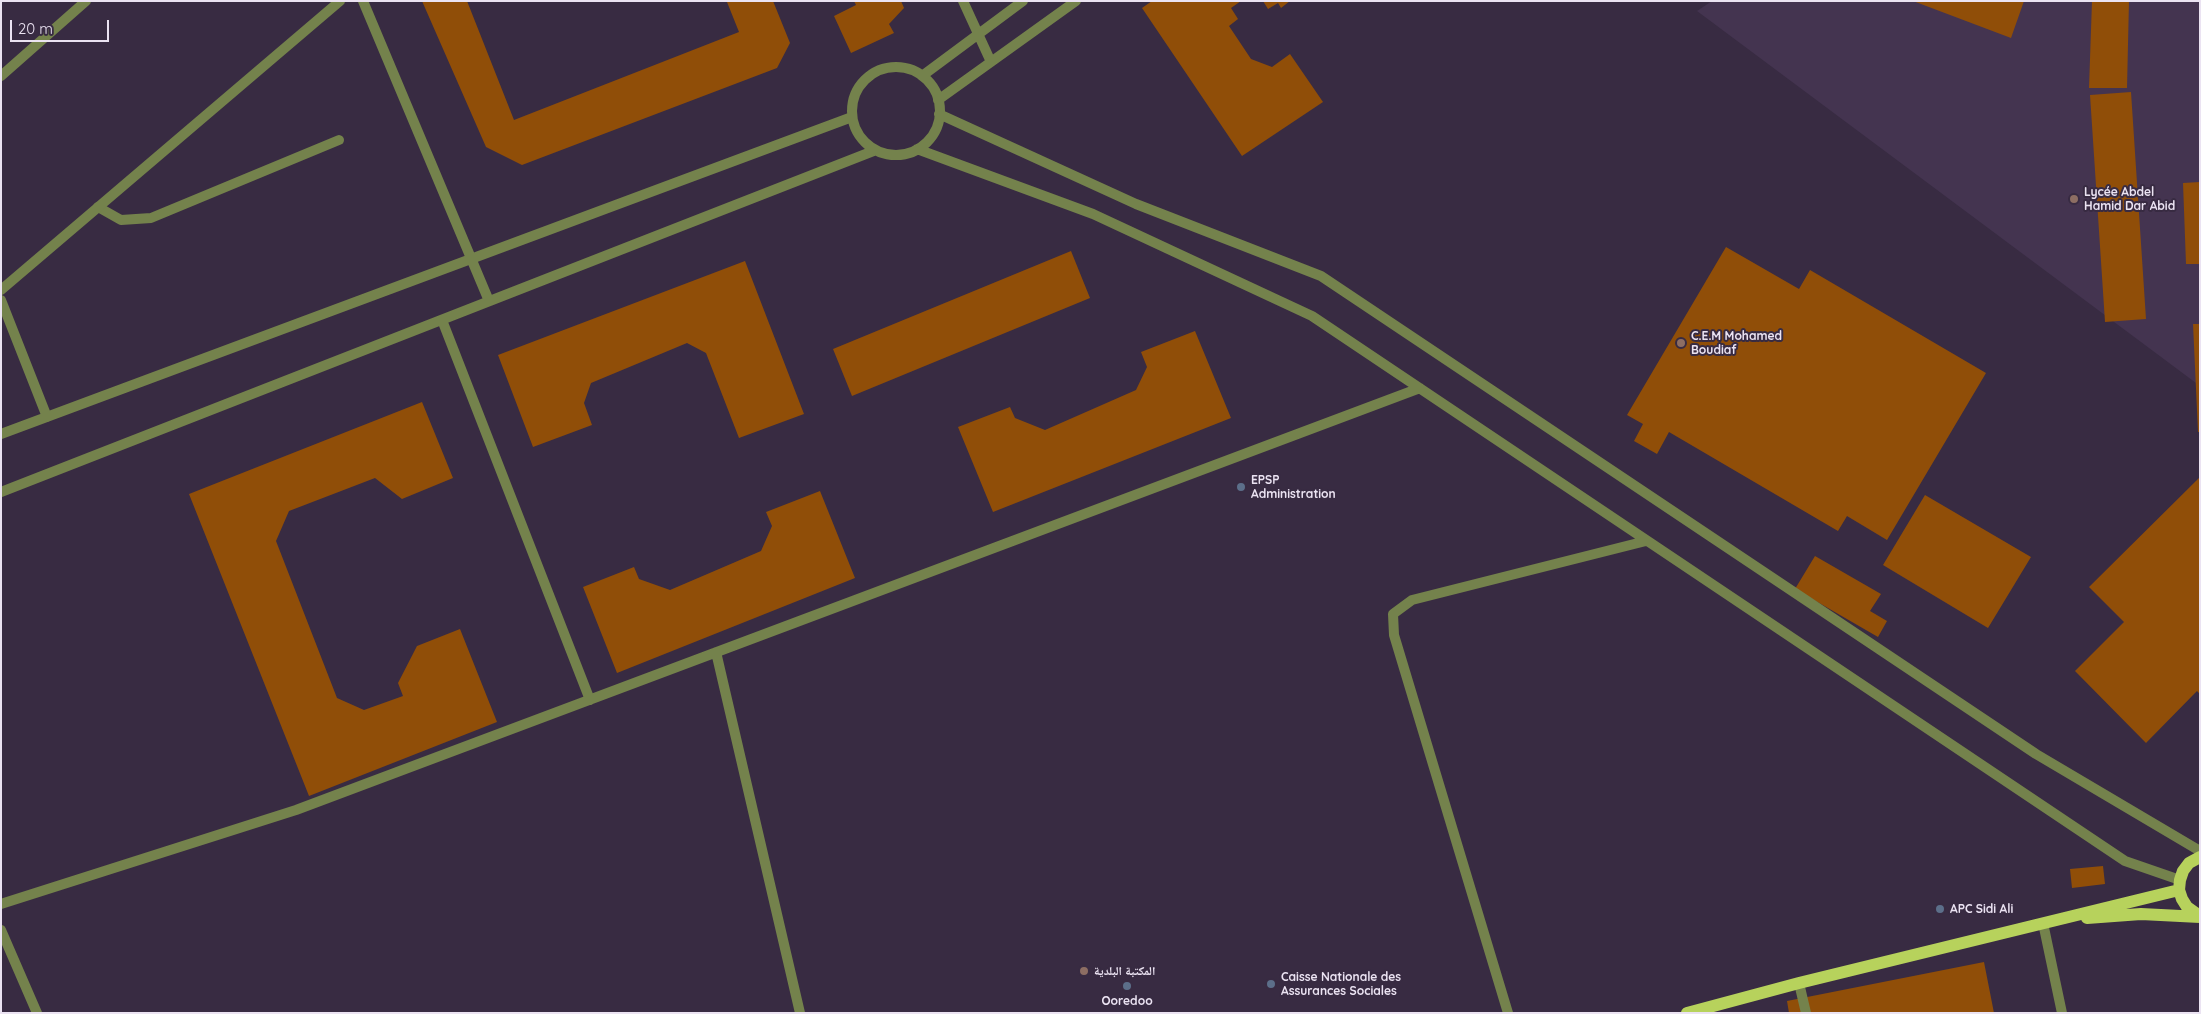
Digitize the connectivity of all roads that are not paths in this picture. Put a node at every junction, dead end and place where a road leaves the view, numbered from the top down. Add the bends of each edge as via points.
1 (86, 1) edge
2 (340, 1) edge
3 (363, 1) edge
4 (963, 1) edge
5 (1023, 1) edge
6 (1076, 1) edge
7 (977, 34) junction
8 (991, 62) junction
9 (1, 76) edge
10 (922, 76) junction
11 (938, 100) junction
12 (940, 114) junction
13 (852, 117) junction
14 (339, 140) dead end
15 (917, 149) junction
16 (876, 150) junction
17 (98, 208) junction
18 (472, 258) junction
19 (1, 290) edge
20 (1, 300) edge
21 (490, 301) junction
22 (442, 320) junction
23 (1420, 388) junction
24 (47, 417) junction
25 (1, 434) edge
26 (1, 492) edge
27 (1646, 541) junction
28 (716, 652) junction
29 (590, 700) junction
30 (2200, 851) edge
31 (2200, 857) edge
32 (2180, 885) junction
33 (1, 904) edge
34 (2200, 916) edge
35 (2043, 923) junction
36 (1, 930) edge
37 (1799, 983) junction
38 (37, 1013) edge
39 (800, 1013) edge
40 (1508, 1013) edge
41 (1687, 1013) edge
42 (1806, 1013) edge
43 (2062, 1013) edge

1 - 9 street
2 - 17 street
3 - 18 street
4 - 7 street
5 - 7 street
6 - 8 street
7 - 8 street
7 - 10 street
8 - 11 street
10 - 11 street via 932,86
10 - 13 street via 908,69 893,67 879,70 857,89 852,102
11 - 12 street
12 - 15 street via 936,128
12 - 30 street via 1136,204 1321,276 2036,754
13 - 16 street via 864,142
13 - 18 street
14 - 17 street via 151,218 121,220
15 - 16 street via 904,154
15 - 23 street via 1093,214 1312,316
16 - 21 street
17 - 19 street
18 - 21 street
18 - 24 street
20 - 24 street
21 - 22 street
22 - 26 street
22 - 29 street
23 - 27 street
23 - 28 street
24 - 25 street
27 - 32 street via 2125,861
27 - 40 street via 1412,600 1393,614 1394,635
28 - 29 street
28 - 39 street
29 - 33 street via 296,810
31 - 32 main road via 2189,863
32 - 34 main road via 2187,908
32 - 35 main road
34 - 35 main road via 2141,914
35 - 37 main road
35 - 43 street
36 - 38 street
37 - 41 main road
37 - 42 street

